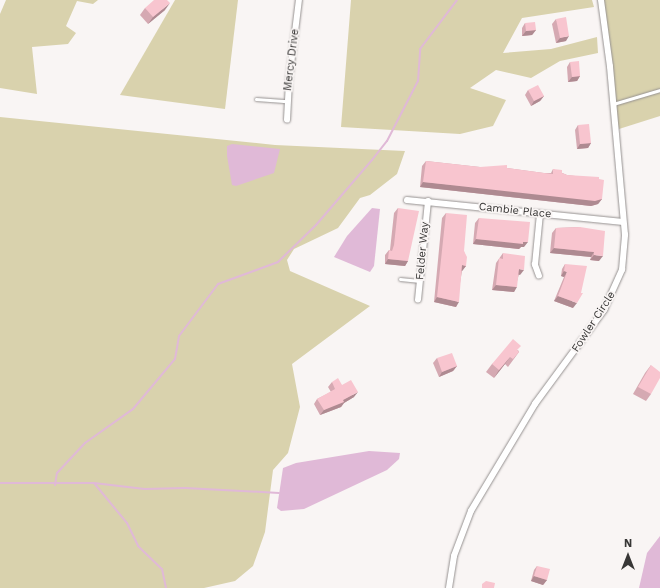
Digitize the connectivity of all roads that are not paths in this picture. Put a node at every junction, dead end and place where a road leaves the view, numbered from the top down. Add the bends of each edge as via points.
1 (299, 0) edge
2 (601, 0) edge
3 (660, 90) edge
4 (256, 99) dead end
5 (287, 101) junction
6 (613, 104) junction
7 (287, 120) dead end
8 (407, 200) dead end
9 (428, 202) junction
10 (540, 214) junction
11 (623, 222) junction
12 (539, 276) dead end
13 (400, 279) dead end
14 (420, 281) junction
15 (418, 300) dead end
16 (449, 588) edge

1 - 5 street, Mercy Drive
2 - 6 street, Fowler Circle
3 - 6 lane
4 - 5 lane
5 - 7 street, Mercy Drive
6 - 11 street, Fowler Circle
8 - 9 street, Cambie Place
9 - 10 street, Cambie Place
9 - 14 street, Felder Way
10 - 11 street, Cambie Place
10 - 12 street via 535,265
11 - 16 street, Fowler Circle via 624,258 614,292 586,337 535,404 471,511 454,556
13 - 14 lane
14 - 15 street, Felder Way

